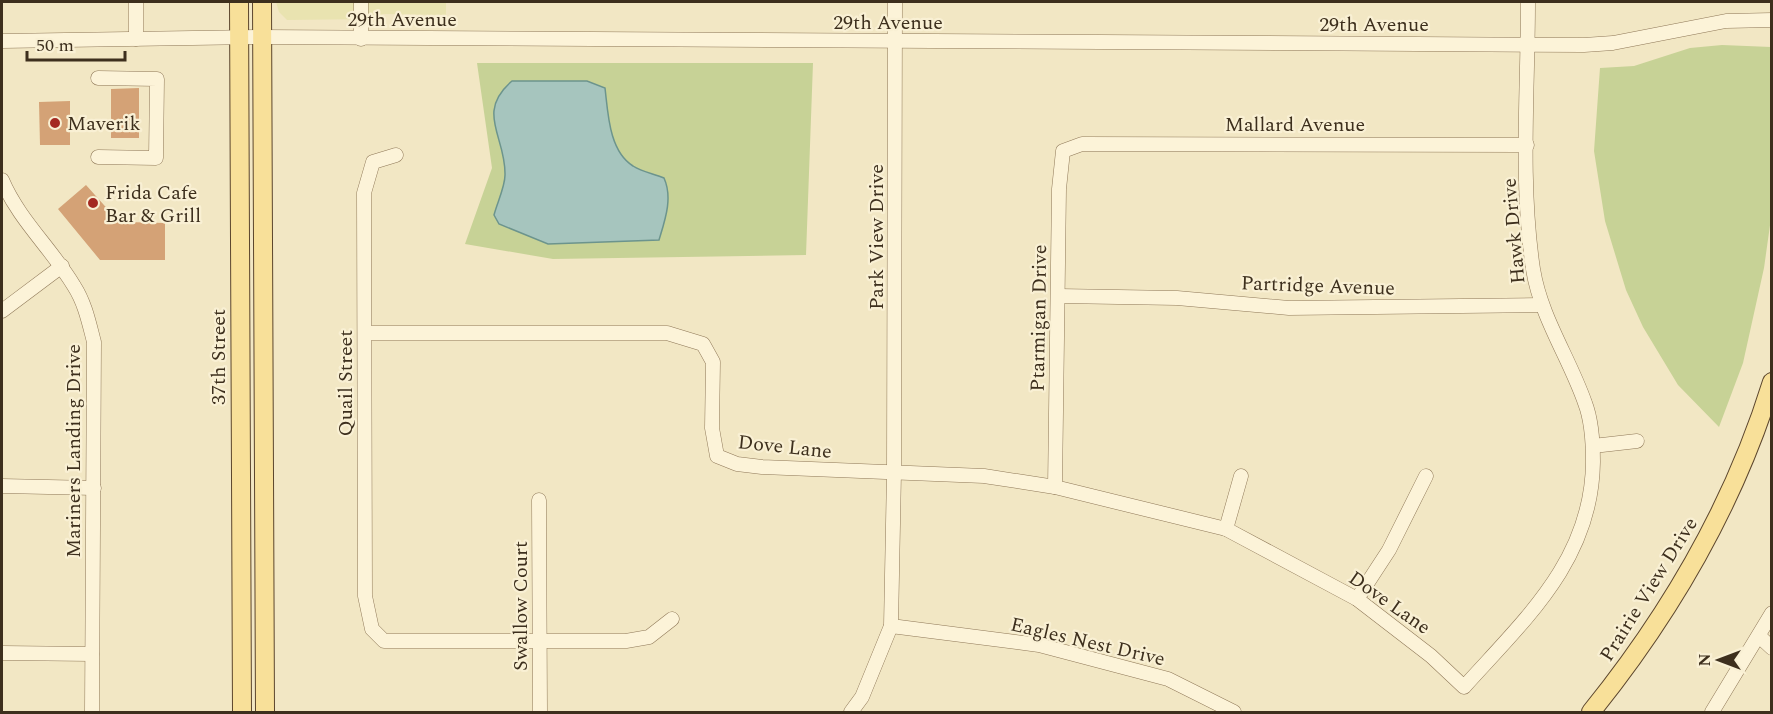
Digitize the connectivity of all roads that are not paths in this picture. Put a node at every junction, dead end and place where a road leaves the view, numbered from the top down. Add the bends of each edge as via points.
1 (136, 2) edge
2 (239, 2) edge
3 (262, 2) edge
4 (361, 2) edge
5 (895, 2) edge
6 (1528, 2) edge
7 (1772, 20) edge
8 (262, 37) junction
9 (136, 39) junction
10 (239, 39) junction
11 (362, 39) junction
12 (2, 41) edge
13 (895, 41) junction
14 (1529, 44) junction
15 (98, 78) dead end
16 (1527, 145) junction
17 (1063, 151) joint
18 (396, 155) dead end
19 (98, 157) dead end
20 (2, 180) edge
21 (62, 266) junction
22 (1059, 296) junction
23 (1541, 305) junction
24 (2, 311) edge
25 (365, 333) junction
26 (1772, 382) edge
27 (1637, 441) dead end
28 (1593, 446) junction
29 (894, 473) junction
30 (1241, 476) dead end
31 (1426, 476) dead end
32 (2, 486) edge
33 (1055, 487) junction
34 (94, 488) junction
35 (539, 500) dead end
36 (1226, 529) junction
37 (1358, 599) junction
38 (1772, 613) edge
39 (672, 619) dead end
40 (891, 626) junction
41 (1759, 636) junction
42 (540, 642) junction
43 (1772, 648) edge
44 (2, 653) edge
45 (93, 654) junction
46 (1485, 663) joint
47 (1714, 711) edge
48 (92, 712) edge
49 (242, 712) edge
50 (265, 712) edge
51 (540, 712) edge
52 (851, 712) edge
53 (1234, 712) edge
54 (1591, 712) edge

1 - 9 street
2 - 10 main road, 37th Street
3 - 8 main road
4 - 11 street
5 - 13 street, Park View Drive
6 - 14 street, Hawk Drive
7 - 14 street, 29th Avenue via 1726,21 1614,43
8 - 10 street, 29th Avenue
8 - 11 street, 29th Avenue
8 - 50 main road
9 - 10 street, 29th Avenue
9 - 12 street, 29th Avenue
10 - 49 main road, 37th Street
11 - 13 street, 29th Avenue
13 - 14 street, 29th Avenue
13 - 29 street, Park View Drive
14 - 16 street, Hawk Drive
15 - 19 street via 157,79 156,158
16 - 17 street, Mallard Avenue via 1082,144
16 - 23 street, Hawk Drive via 1529,226
17 - 22 street, Ptarmigan Drive
18 - 25 street, Quail Street via 373,162 364,194
20 - 21 street, Mariners Landing Drive via 10,200
21 - 24 street
21 - 34 street, Mariners Landing Drive via 87,314 94,342
22 - 23 street, Partridge Avenue via 1189,299 1289,308
22 - 33 street, Ptarmigan Drive
23 - 28 street, Hawk Drive via 1586,405
25 - 29 street, Dove Lane via 667,333 703,344 712,362 712,428 717,456 737,464
25 - 42 street, Quail Street via 365,596 372,629 384,642
26 - 54 main road, Prairie View Drive via 1739,476 1687,578 1656,627
27 - 28 street
28 - 46 street, Hawk Drive via 1593,484 1577,545 1544,598
29 - 33 street, Dove Lane via 984,476
29 - 40 street, Park View Drive
30 - 36 street
31 - 37 street via 1389,550
32 - 34 street
33 - 36 street, Dove Lane
34 - 45 street, Mariners Landing Drive
35 - 42 street, Swallow Court
36 - 37 street, Dove Lane
37 - 46 street, Dove Lane via 1464,687
38 - 41 street
39 - 42 street via 649,637
40 - 52 street via 862,697
40 - 53 street, Eagles Nest Drive via 1039,645 1168,679
41 - 43 street
41 - 47 street
42 - 51 street, Swallow Court
44 - 45 street
45 - 48 street, Mariners Landing Drive

